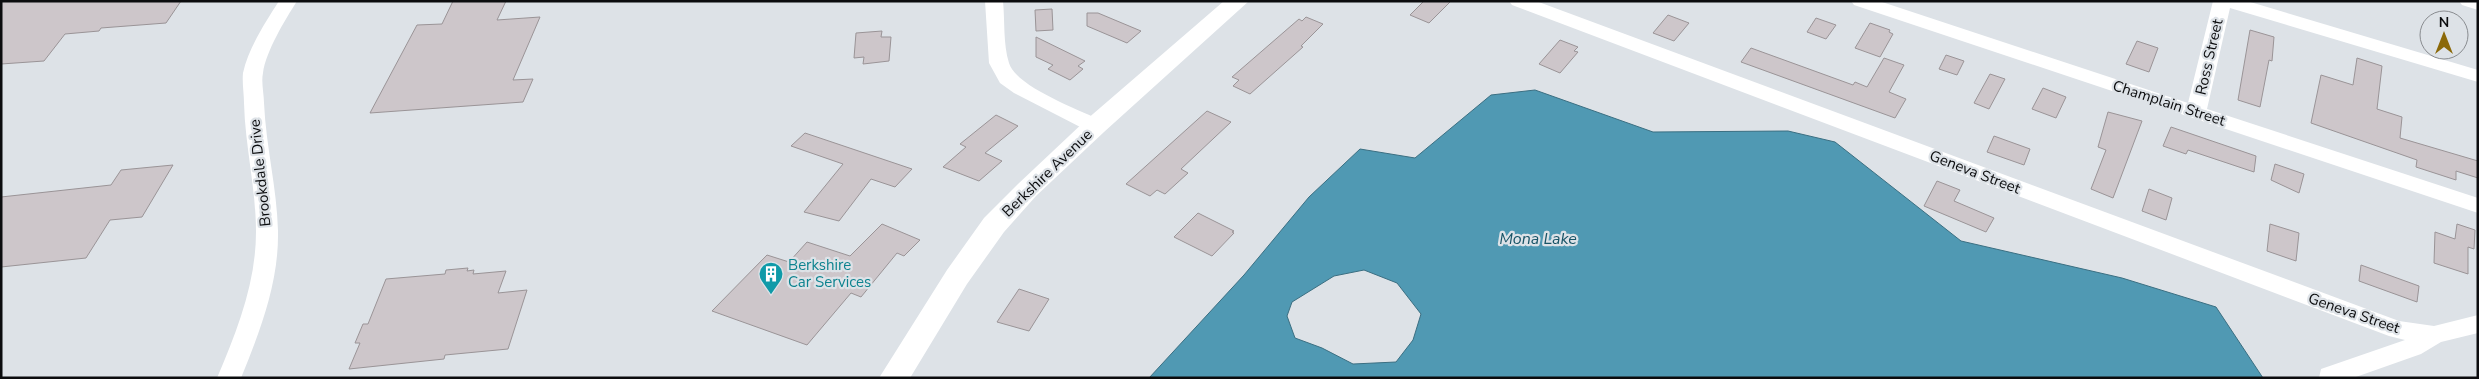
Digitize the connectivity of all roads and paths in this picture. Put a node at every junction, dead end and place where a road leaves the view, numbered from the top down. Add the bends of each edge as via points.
1 (288, 1) edge
2 (994, 1) edge
3 (1238, 1) edge
4 (1518, 1) edge
5 (1860, 1) edge
6 (2222, 1) edge
7 (2227, 1) edge
8 (2468, 1) edge
9 (2478, 5) edge
10 (2478, 76) edge
11 (2196, 112) junction
12 (1095, 126) junction
13 (2478, 206) edge
14 (2478, 324) edge
15 (2434, 335) junction
16 (2330, 376) dead end
17 (229, 378) edge
18 (894, 378) edge

1 - 17 street, Brookdale Drive via 272,26 253,73 255,134 266,199 267,234 260,293
2 - 12 street via 999,63 1007,79
3 - 12 main road, Berkshire Avenue
4 - 15 street, Geneva Street via 2397,330
5 - 11 street, Champlain Street
6 - 11 street, Ross Street
7 - 10 street
8 - 9 street
11 - 13 street, Champlain Street
12 - 18 main road, Berkshire Avenue via 994,225 957,277
14 - 15 street
15 - 16 street via 2413,347

